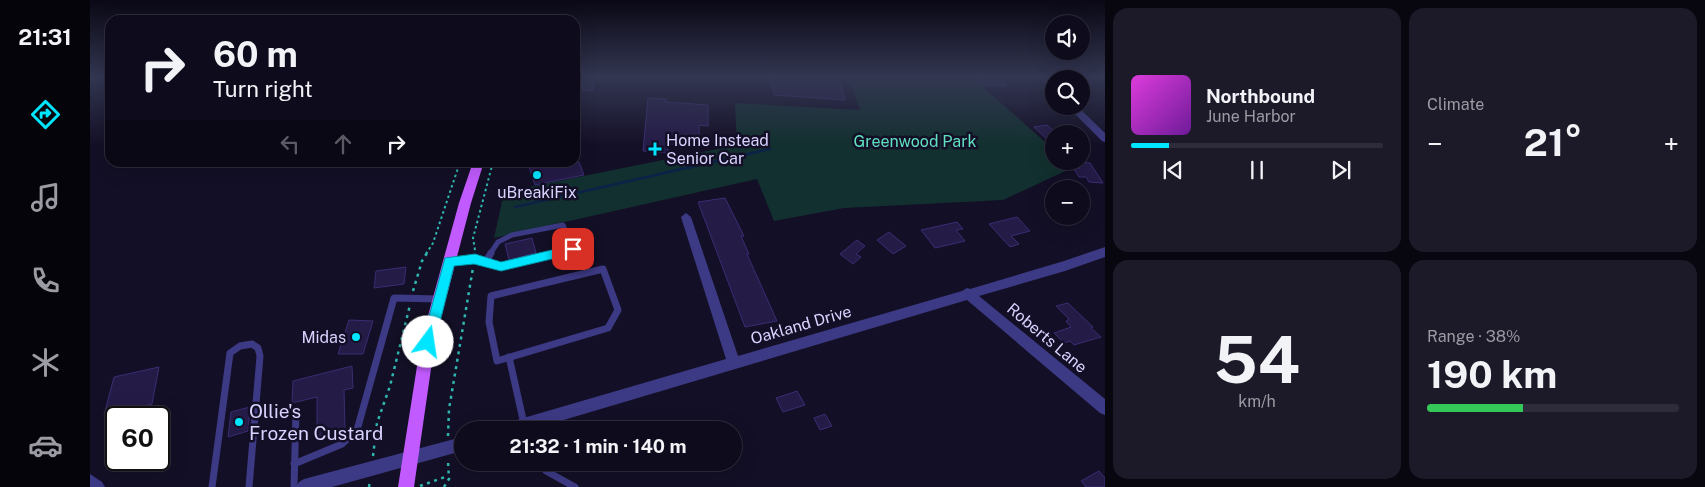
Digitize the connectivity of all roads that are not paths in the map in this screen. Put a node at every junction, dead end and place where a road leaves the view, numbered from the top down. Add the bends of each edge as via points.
1 (1080, 115) edge
2 (1105, 139) edge
3 (478, 167) edge
4 (686, 217) dead end
5 (1105, 252) edge
6 (449, 262) junction
7 (484, 263) junction
8 (967, 294) junction
9 (439, 299) junction
10 (509, 357) junction
11 (734, 363) junction
12 (1105, 408) edge
13 (296, 412) dead end
14 (523, 421) edge
15 (534, 421) edge
16 (454, 446) edge
17 (410, 457) junction
18 (294, 464) junction
19 (546, 471) dead end
20 (90, 482) edge
21 (97, 487) edge
22 (212, 487) edge
23 (249, 487) edge
24 (294, 487) edge
25 (304, 487) edge
26 (406, 487) edge
27 (575, 487) edge

1 - 2 street
3 - 6 main road
4 - 11 street
5 - 8 street, Oakland Drive
6 - 7 lane via 475,259
6 - 9 main road
7 - 7 lane via 501,266 573,249 563,225 505,238 498,242
8 - 11 street, Oakland Drive
8 - 12 street, Roberts Lane
9 - 17 main road via 428,342
9 - 18 lane via 394,298 357,430 342,444
10 - 10 lane via 497,361 489,322 491,296 603,269 618,310 608,328
10 - 14 lane
11 - 15 street, Oakland Drive
13 - 18 lane
16 - 17 street
17 - 25 street
17 - 26 main road
18 - 24 lane
19 - 27 lane
20 - 21 street
22 - 23 lane via 230,354 240,346 252,344 258,348 260,356

